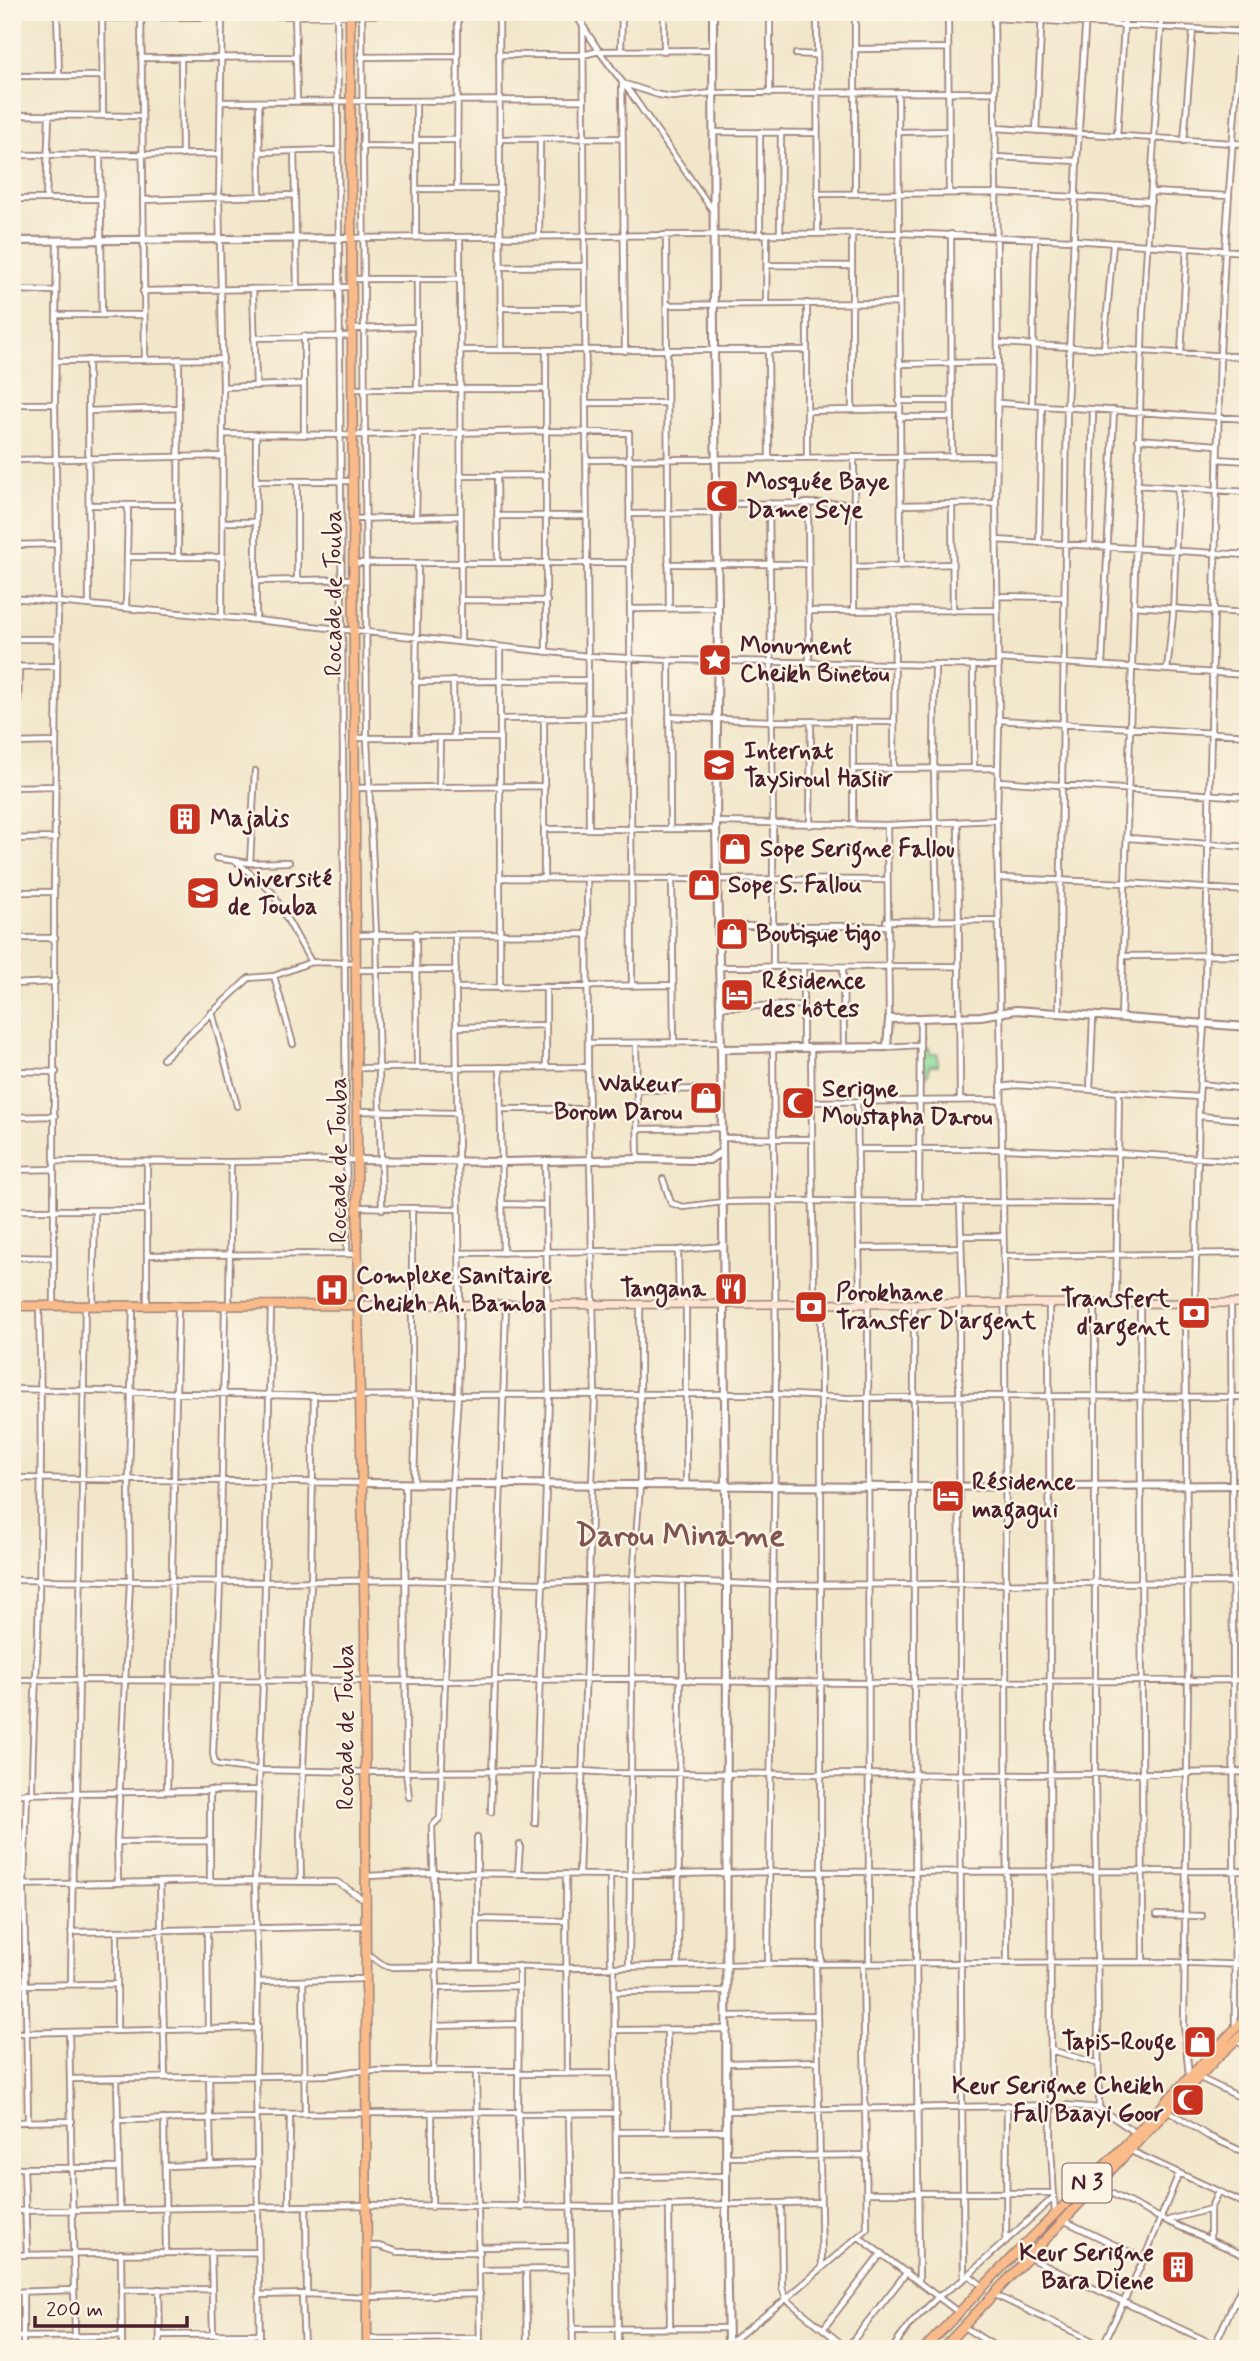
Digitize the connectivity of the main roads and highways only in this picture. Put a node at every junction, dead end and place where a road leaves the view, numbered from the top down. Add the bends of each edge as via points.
1 (350, 13) edge
2 (1248, 1303) edge
3 (358, 1305) junction
4 (12, 1306) edge
5 (1248, 2015) edge
6 (1248, 2029) edge
7 (1127, 2148) junction
8 (367, 2344) edge
9 (924, 2349) edge
10 (942, 2349) edge

1 - 3 main road, Rocade de Touba
2 - 3 main road
3 - 4 main road
3 - 8 main road, Rocade de Touba via 367,1902
5 - 7 main road, N 3
6 - 7 main road, N 3
7 - 9 main road, N 3 via 1055,2214
7 - 10 main road, N 3

